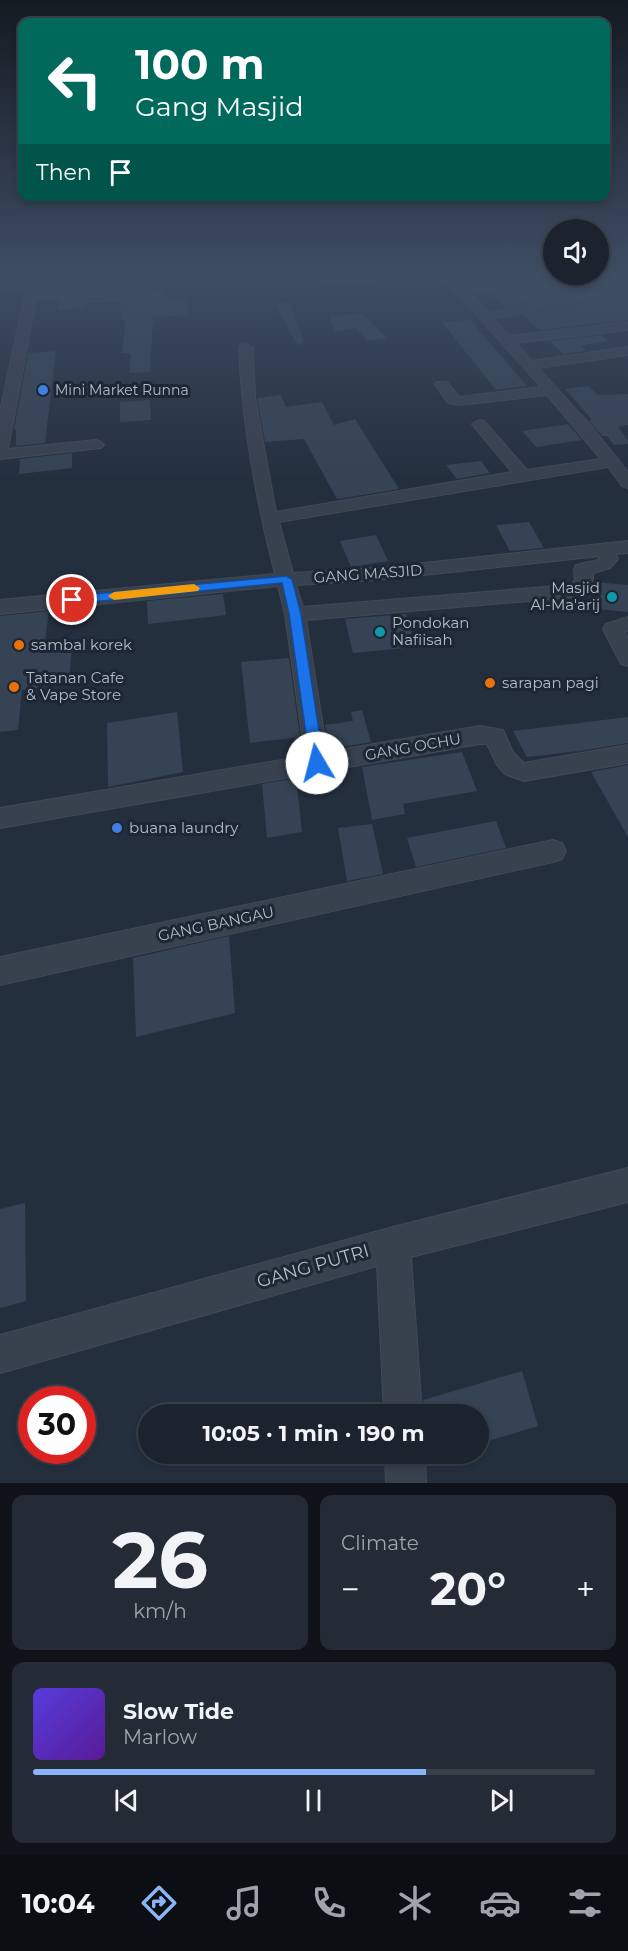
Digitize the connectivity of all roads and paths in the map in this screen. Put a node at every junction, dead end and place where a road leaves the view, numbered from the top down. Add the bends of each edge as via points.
1 (22, 340) edge
2 (506, 340) edge
3 (246, 348) dead end
4 (628, 351) edge
5 (529, 365) junction
6 (442, 385) dead end
7 (551, 390) junction
8 (479, 424) dead end
9 (96, 445) dead end
10 (0, 449) edge
11 (0, 454) edge
12 (611, 462) junction
13 (523, 475) junction
14 (628, 483) edge
15 (270, 518) junction
16 (628, 547) edge
17 (604, 551) junction
18 (286, 579) junction
19 (0, 607) edge
20 (295, 614) junction
21 (628, 624) edge
22 (628, 659) edge
23 (628, 754) edge
24 (317, 763) junction
25 (0, 818) edge
26 (553, 850) dead end
27 (0, 971) edge
28 (628, 1185) edge
29 (393, 1244) junction
30 (0, 1354) edge
31 (402, 1404) edge
32 (405, 1464) edge
33 (406, 1483) edge

1 - 10 street
2 - 5 street
3 - 15 street via 248,398
4 - 5 street
5 - 7 street
6 - 7 street via 453,400 459,401
7 - 12 street
8 - 13 street
9 - 11 street
12 - 13 street
12 - 14 street
13 - 15 street
15 - 18 street
16 - 17 street, GANG MASJID
17 - 18 street, GANG MASJID via 378,574
17 - 20 street via 609,560 583,569 584,580 575,591
18 - 19 street, GANG MASJID
18 - 20 street
20 - 24 street
21 - 22 street via 612,629
23 - 24 street, GANG OCHU via 516,771 510,767 495,736 480,735
24 - 25 street, GANG OCHU
26 - 27 street, GANG BANGAU
28 - 29 street, GANG PUTRI
29 - 30 street, GANG PUTRI
29 - 31 street
32 - 33 street

